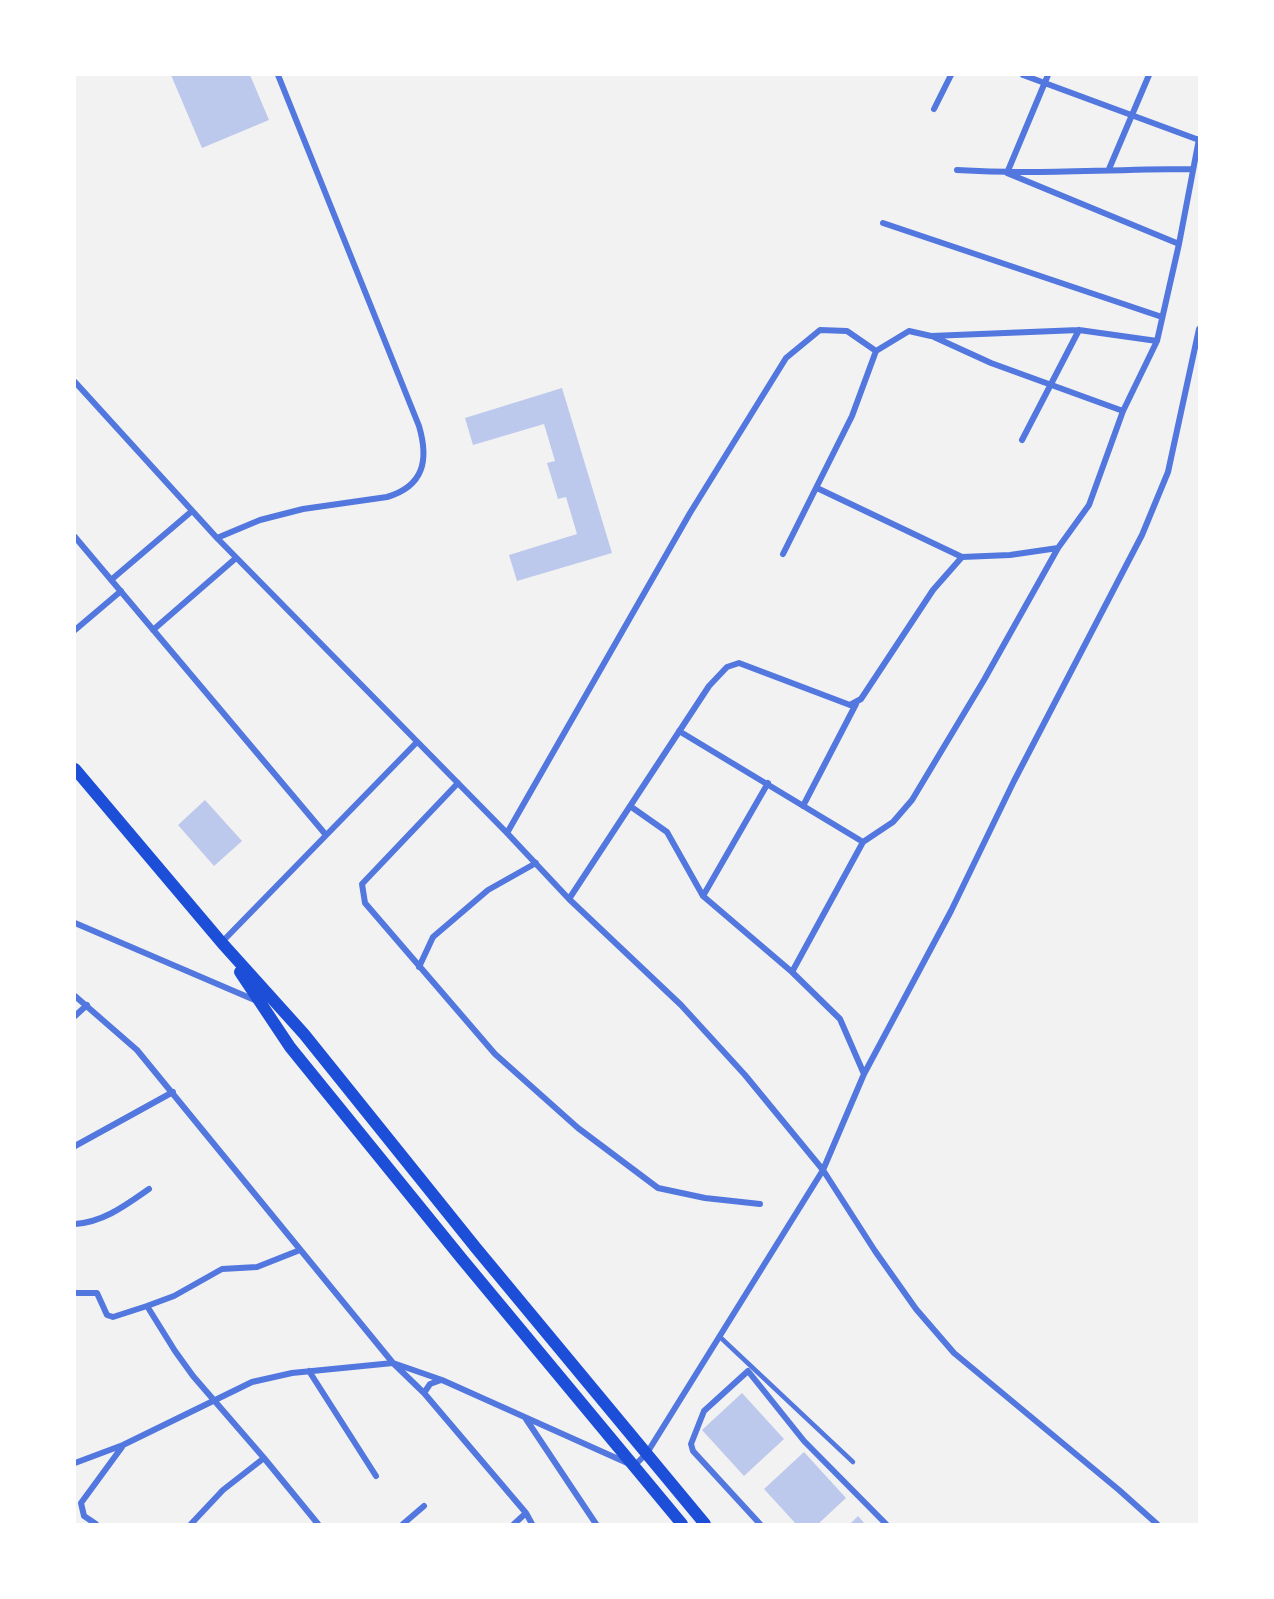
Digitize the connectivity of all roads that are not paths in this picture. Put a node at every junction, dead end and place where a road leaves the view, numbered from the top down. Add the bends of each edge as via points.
1 (278, 75) edge
2 (951, 75) edge
3 (1023, 75) edge
4 (1048, 75) edge
5 (1149, 75) edge
6 (1045, 84) junction
7 (934, 109) dead end
8 (1132, 116) junction
9 (1199, 140) edge
10 (1109, 169) junction
11 (1192, 169) junction
12 (957, 170) dead end
13 (1007, 173) junction
14 (883, 223) dead end
15 (1179, 244) junction
16 (1162, 317) junction
17 (1199, 329) edge
18 (1079, 330) junction
19 (931, 336) junction
20 (1157, 341) junction
21 (876, 351) junction
22 (75, 382) edge
23 (1051, 385) junction
24 (1123, 411) junction
25 (1022, 440) dead end
26 (817, 488) junction
27 (192, 511) junction
28 (75, 537) edge
29 (217, 538) junction
30 (1058, 548) junction
31 (783, 554) dead end
32 (962, 556) junction
33 (237, 558) junction
34 (111, 580) junction
35 (121, 591) junction
36 (75, 630) edge
37 (153, 630) junction
38 (856, 704) junction
39 (679, 731) junction
40 (417, 742) junction
41 (75, 769) edge
42 (458, 783) junction
43 (768, 783) junction
44 (630, 806) junction
45 (803, 806) junction
46 (507, 833) junction
47 (326, 835) junction
48 (863, 842) junction
49 (536, 863) junction
50 (703, 896) junction
51 (569, 899) junction
52 (75, 923) edge
53 (222, 943) junction
54 (419, 967) junction
55 (792, 972) junction
56 (75, 996) edge
57 (259, 1002) junction
58 (87, 1005) junction
59 (75, 1016) edge
60 (864, 1074) junction
61 (173, 1092) junction
62 (75, 1146) edge
63 (823, 1170) junction
64 (149, 1189) dead end
65 (759, 1204) dead end
66 (75, 1224) edge
67 (300, 1250) junction
68 (75, 1293) edge
69 (147, 1306) junction
70 (720, 1336) junction
71 (393, 1363) junction
72 (309, 1371) junction
73 (442, 1380) junction
74 (423, 1392) junction
75 (216, 1401) junction
76 (526, 1419) junction
77 (123, 1445) junction
78 (647, 1453) junction
79 (264, 1458) junction
80 (853, 1462) dead end
81 (75, 1463) edge
82 (634, 1466) junction
83 (376, 1476) dead end
84 (424, 1506) dead end
85 (526, 1513) junction
86 (314, 1522) edge
87 (96, 1524) edge
88 (191, 1524) edge
89 (403, 1524) edge
90 (514, 1524) edge
91 (532, 1524) edge
92 (596, 1524) edge
93 (680, 1524) edge
94 (705, 1524) edge
95 (760, 1524) edge
96 (886, 1524) edge
97 (1157, 1524) edge

1 - 29 street via 419,426 424,462 415,479 399,494 260,519
2 - 7 street
3 - 6 street
4 - 6 street
5 - 8 street
6 - 8 street
6 - 13 street
8 - 9 street
8 - 10 street
9 - 11 street
10 - 11 street
10 - 13 street
11 - 15 street
12 - 13 street
13 - 15 street
14 - 16 street
15 - 16 street
16 - 20 street
17 - 60 street via 1168,472 1149,519
18 - 19 street
18 - 20 street
18 - 23 street
19 - 21 street via 909,331
19 - 23 street
20 - 24 street
21 - 26 street via 852,416
21 - 46 street via 847,332 820,330 786,358 690,513
22 - 27 street
23 - 24 street
23 - 25 street
24 - 30 street via 1089,505
26 - 31 street
26 - 32 street
27 - 29 street
27 - 34 street
28 - 34 street
29 - 33 street
30 - 32 street
30 - 48 street via 912,800 892,822
32 - 38 street via 933,590
33 - 37 street
33 - 40 street
34 - 35 street
35 - 36 street
35 - 37 street
37 - 47 street
38 - 39 street via 844,703 739,663 727,667 709,686
38 - 45 street
39 - 43 street
39 - 44 street
40 - 42 street
40 - 47 street
41 - 53 main road
42 - 46 street
42 - 54 street via 362,884 365,903
43 - 45 street
43 - 50 street
44 - 50 street via 667,832
44 - 51 street
45 - 48 street
46 - 49 street
47 - 53 street
48 - 55 street
49 - 51 street
49 - 54 street via 488,890 433,937
50 - 55 street
51 - 63 street via 681,1005
52 - 57 street
53 - 57 main road
53 - 78 main road via 304,1034
54 - 65 street via 495,1054 578,1128 658,1188
55 - 60 street via 840,1019
56 - 58 street
57 - 82 main road via 290,1047 454,1250
58 - 59 street
58 - 61 street via 137,1050
60 - 63 street
61 - 62 street
61 - 67 street
63 - 70 street
63 - 97 street via 916,1309 954,1353
64 - 66 street via 109,1215
67 - 69 street via 257,1267 222,1269
67 - 71 street
68 - 69 street via 97,1293 107,1315 113,1317
69 - 75 street via 181,1360
70 - 78 street
70 - 80 lane
71 - 72 street
71 - 73 street
71 - 74 street
72 - 75 street via 252,1382
72 - 83 street
73 - 74 street via 430,1384
73 - 76 street
74 - 85 street
75 - 77 street
75 - 79 street
76 - 82 street
76 - 92 street
77 - 81 street
77 - 87 street via 81,1503 84,1516
78 - 82 street
78 - 94 main road
79 - 86 street
79 - 88 street via 223,1490
82 - 93 main road
84 - 89 street
85 - 90 street
85 - 91 street
95 - 96 street via 693,1451 691,1444 704,1411 748,1371 804,1441

